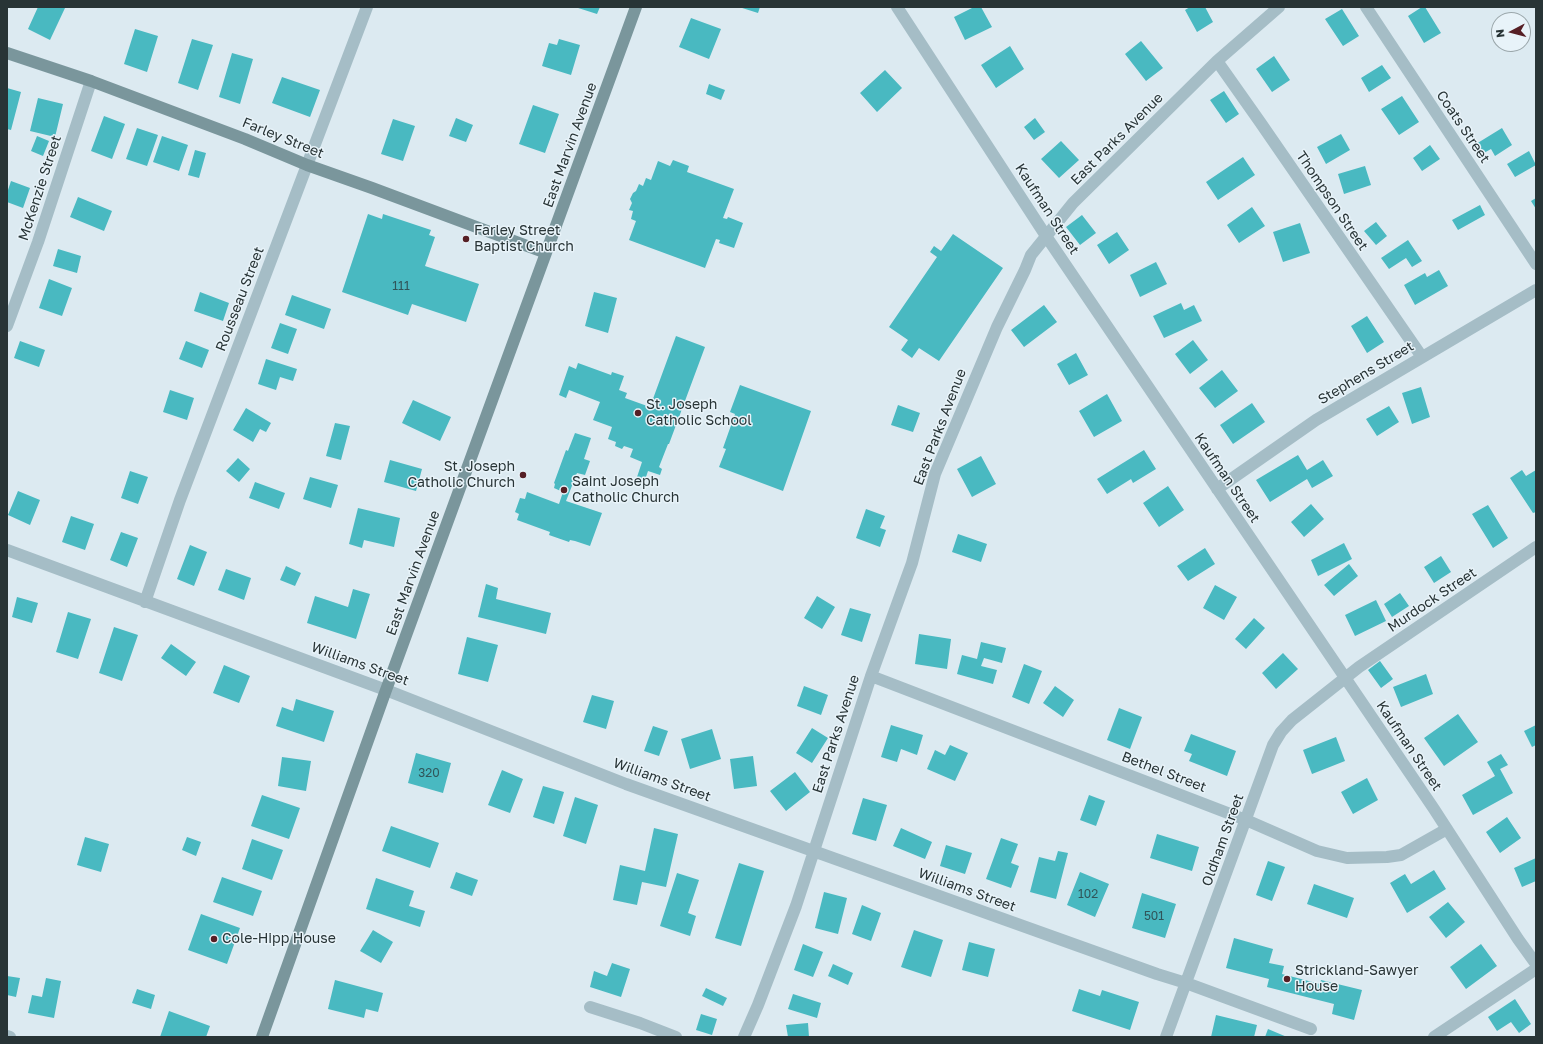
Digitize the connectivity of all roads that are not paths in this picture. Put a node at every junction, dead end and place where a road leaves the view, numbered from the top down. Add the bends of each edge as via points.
1 (367, 7) edge
2 (636, 7) edge
3 (897, 7) edge
4 (1279, 7) edge
5 (1366, 7) edge
6 (7, 54) edge
7 (1217, 61) junction
8 (91, 81) junction
9 (307, 165) junction
10 (1046, 236) junction
11 (546, 253) junction
12 (1536, 264) edge
13 (1536, 290) edge
14 (7, 326) edge
15 (1422, 358) junction
16 (1217, 489) junction
17 (1536, 547) edge
18 (7, 550) edge
19 (145, 602) junction
20 (871, 676) junction
21 (1344, 678) junction
22 (386, 690) junction
23 (1246, 820) junction
24 (1446, 828) junction
25 (814, 851) junction
26 (1536, 964) edge
27 (1536, 969) edge
28 (1186, 983) junction
29 (590, 1007) dead end
30 (1311, 1029) dead end
31 (7, 1036) edge
32 (10, 1037) edge
33 (262, 1037) edge
34 (676, 1037) edge
35 (744, 1037) edge
36 (1166, 1037) edge
37 (1434, 1037) edge

1 - 9 street, Rousseau Street
2 - 11 main road, East Marvin Avenue
3 - 10 street, Kaufman Street
4 - 7 street, East Parks Avenue
5 - 12 street, Coats Street
6 - 8 main road, Farley Street
7 - 10 street, East Parks Avenue via 1073,203
7 - 15 street, Thompson Street
8 - 9 main road, Farley Street
8 - 14 street, McKenzie Street via 38,242
9 - 11 main road, Farley Street
9 - 19 street, Rousseau Street via 180,500
10 - 16 street, Kaufman Street
10 - 20 street, East Parks Avenue via 1031,255 997,327 935,474 912,563
11 - 22 main road, East Marvin Avenue
13 - 15 street, Stephens Street
15 - 16 street, Stephens Street via 1316,420
16 - 21 street, Kaufman Street
17 - 21 street, Murdock Street
18 - 19 street, Williams Street
19 - 22 street, Williams Street
20 - 23 street, Bethel Street
20 - 25 street, East Parks Avenue
21 - 23 street, Oldham Street via 1281,732 1273,745
21 - 24 street, Kaufman Street
22 - 25 street, Williams Street via 626,784
22 - 33 main road, East Marvin Avenue
23 - 24 street, Bethel Street via 1316,851 1347,858 1401,855
23 - 28 street, Oldham Street
24 - 26 street, Kaufman Street
25 - 28 street, Williams Street
25 - 35 street, East Parks Avenue via 796,906
27 - 37 street
28 - 30 street, Williams Street
28 - 36 street, Oldham Street
29 - 34 street
31 - 32 street

